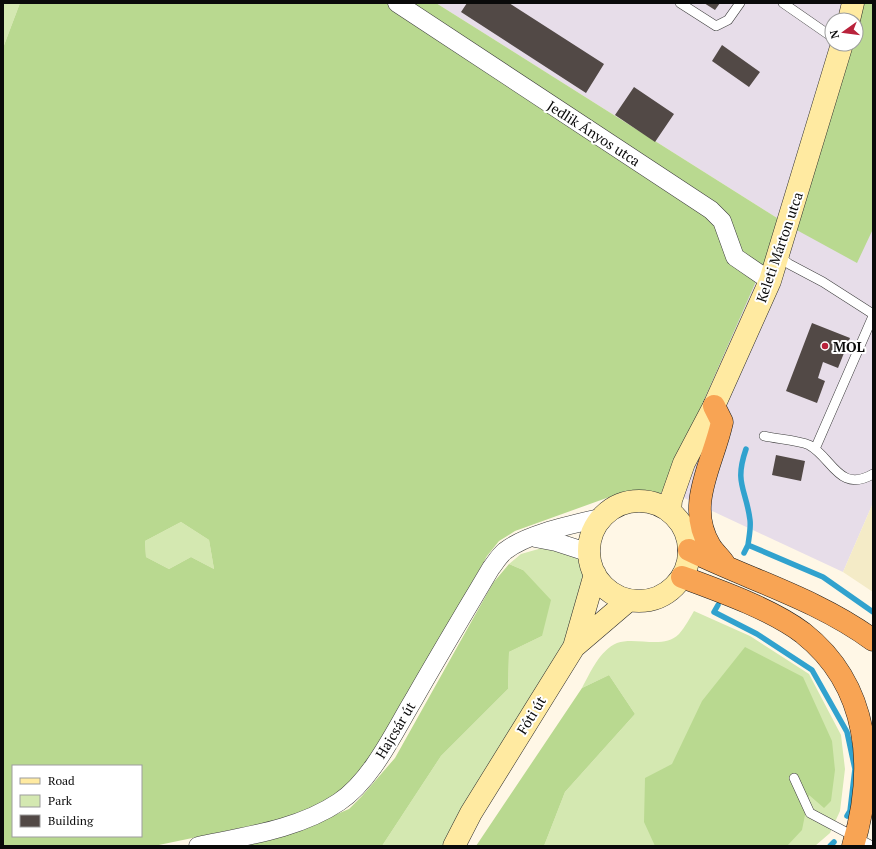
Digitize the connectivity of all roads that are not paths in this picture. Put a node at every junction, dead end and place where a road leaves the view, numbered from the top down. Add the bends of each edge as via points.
1 (397, 3) edge
2 (680, 3) edge
3 (740, 3) edge
4 (783, 3) edge
5 (824, 31) edge
6 (840, 52) edge
7 (778, 256) junction
8 (770, 281) junction
9 (873, 315) edge
10 (714, 406) junction
11 (764, 436) dead end
12 (815, 449) junction
13 (873, 474) edge
14 (661, 507) junction
15 (604, 517) junction
16 (532, 538) junction
17 (689, 550) junction
18 (590, 553) junction
19 (726, 566) junction
20 (596, 574) junction
21 (682, 577) junction
22 (630, 600) junction
23 (873, 640) edge
24 (574, 647) junction
25 (794, 778) dead end
26 (861, 843) edge
27 (198, 846) edge
28 (454, 846) edge

1 - 8 street, Jedlik Ányos utca via 711,210 722,221 735,257
2 - 3 lane via 716,26 728,20
4 - 5 lane
6 - 7 main road, Keleti Márton utca
7 - 8 main road, Keleti Márton utca
7 - 9 lane
8 - 10 main road, Keleti Márton utca
9 - 12 lane
10 - 14 main road, Keleti Márton utca
10 - 19 highway via 722,422 699,497 698,512 710,547
11 - 12 lane via 809,445
12 - 13 lane via 844,477 858,480
14 - 15 main road via 632,502 613,508
14 - 17 main road via 680,522 687,535
15 - 16 street, Hajcsár út
15 - 18 main road via 594,530
16 - 18 street via 556,542
16 - 27 street, Hajcsár út via 504,552 491,568 382,753 354,789 341,801 321,813 292,824
17 - 19 highway
17 - 21 main road via 688,564
18 - 20 main road
19 - 23 highway via 805,600 853,625
20 - 22 main road via 607,589
20 - 24 main road
21 - 22 main road via 670,590 655,598
21 - 26 highway via 775,616 802,633 844,675 863,710 871,744 872,794
22 - 24 main road, Fóti út
24 - 28 main road, Fóti út via 471,813
25 - 26 lane via 810,813

